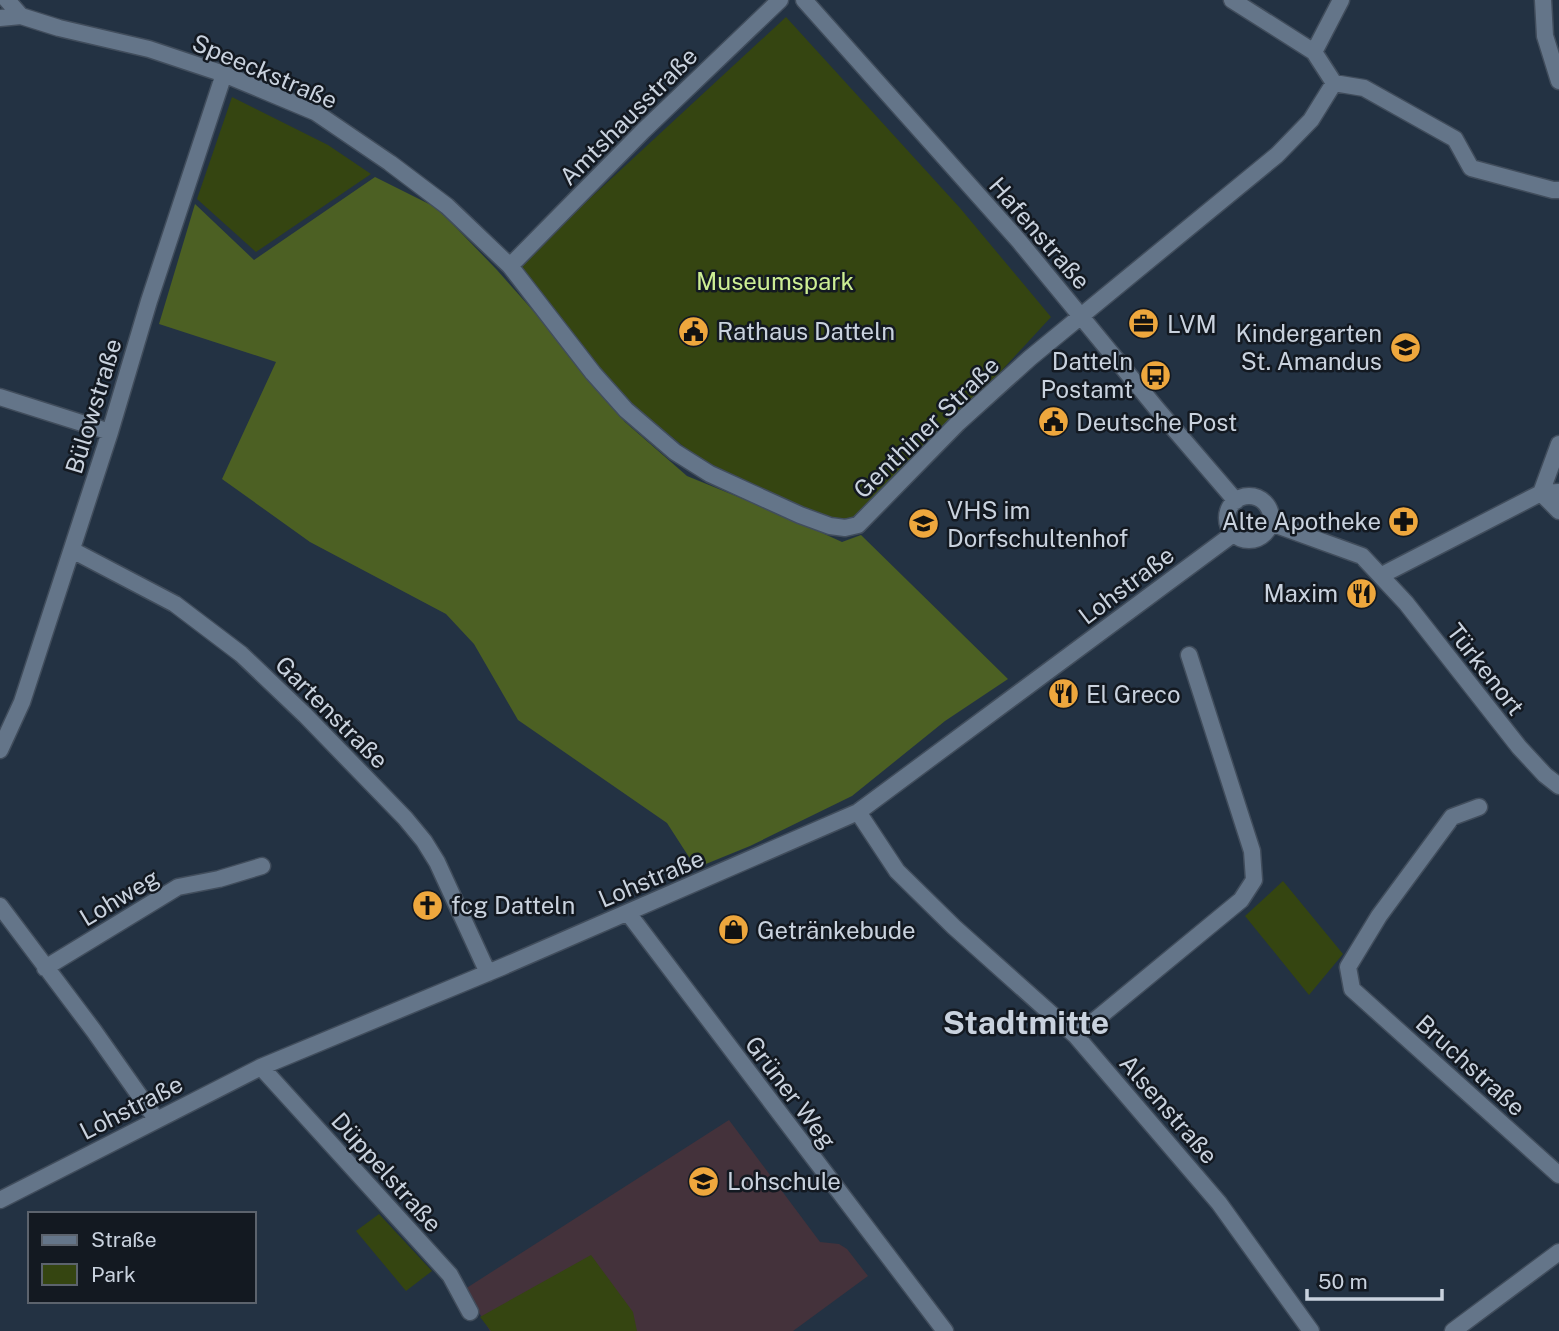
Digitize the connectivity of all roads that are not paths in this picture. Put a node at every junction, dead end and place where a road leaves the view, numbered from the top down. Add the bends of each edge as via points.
1 (7, 0) edge
2 (780, 0) edge
3 (804, 0) edge
4 (1232, 0) edge
5 (1341, 0) edge
6 (1543, 0) edge
7 (21, 16) junction
8 (0, 18) edge
9 (1314, 52) junction
10 (224, 74) junction
11 (1559, 81) edge
12 (1334, 83) junction
13 (1559, 190) edge
14 (510, 266) junction
15 (1081, 315) junction
16 (0, 397) edge
17 (110, 432) junction
18 (1559, 444) edge
19 (1559, 492) edge
20 (1541, 493) junction
21 (1236, 500) junction
22 (1559, 511) edge
23 (1271, 523) junction
24 (1233, 534) junction
25 (72, 550) junction
26 (1382, 575) junction
27 (1189, 655) dead end
28 (0, 750) edge
29 (1559, 786) edge
30 (1479, 807) dead end
31 (858, 813) junction
32 (261, 866) dead end
33 (0, 906) edge
34 (628, 913) junction
35 (45, 968) junction
36 (488, 972) junction
37 (1076, 1036) junction
38 (261, 1067) junction
39 (156, 1119) junction
40 (1559, 1175) edge
41 (0, 1200) edge
42 (1559, 1252) edge
43 (470, 1312) dead end
44 (945, 1331) edge
45 (1311, 1331) edge
46 (1453, 1331) edge

1 - 7 street
2 - 14 street, Amtshausstraße
3 - 15 street, Hafenstraße
4 - 9 street
5 - 9 street
6 - 11 street via 1545,36
7 - 8 street
7 - 10 street, Speeckstraße
9 - 12 street
10 - 14 street, Speeckstraße via 315,112 369,148 447,206
10 - 17 street, Bülowstraße
12 - 13 street via 1364,88 1455,139 1471,168
12 - 15 street, Genthiner Straße via 1311,120 1277,155
14 - 15 street, Genthiner Straße via 593,373 626,410 675,452 710,474 800,515 845,528 858,524 958,423
15 - 21 street, Hafenstraße
16 - 17 street
17 - 25 street, Bülowstraße
18 - 20 street
19 - 20 street
20 - 22 street
20 - 26 street
21 - 23 street via 1253,496 1261,500
21 - 24 street via 1227,517
23 - 24 street via 1260,538 1250,541
23 - 26 street via 1362,556
24 - 31 street, Lohstraße
25 - 28 street, Bülowstraße via 22,702
25 - 36 street, Gartenstraße via 175,604 241,654 305,715 424,841
26 - 29 street, Türkenort via 1519,747
27 - 37 street via 1252,851 1254,880 1241,900
30 - 40 street, Bruchstraße via 1452,817 1379,916 1348,967 1352,989
31 - 34 street, Lohstraße
31 - 37 street, Alsenstraße via 897,871
32 - 35 street, Lohweg via 178,887
33 - 35 street
34 - 36 street, Lohstraße
34 - 44 street, Grüner Weg
35 - 39 street
36 - 38 street, Lohstraße
37 - 45 street, Alsenstraße via 1219,1203
38 - 39 street, Lohstraße
38 - 43 street, Düppelstraße via 450,1275
39 - 41 street, Lohstraße
42 - 46 street

